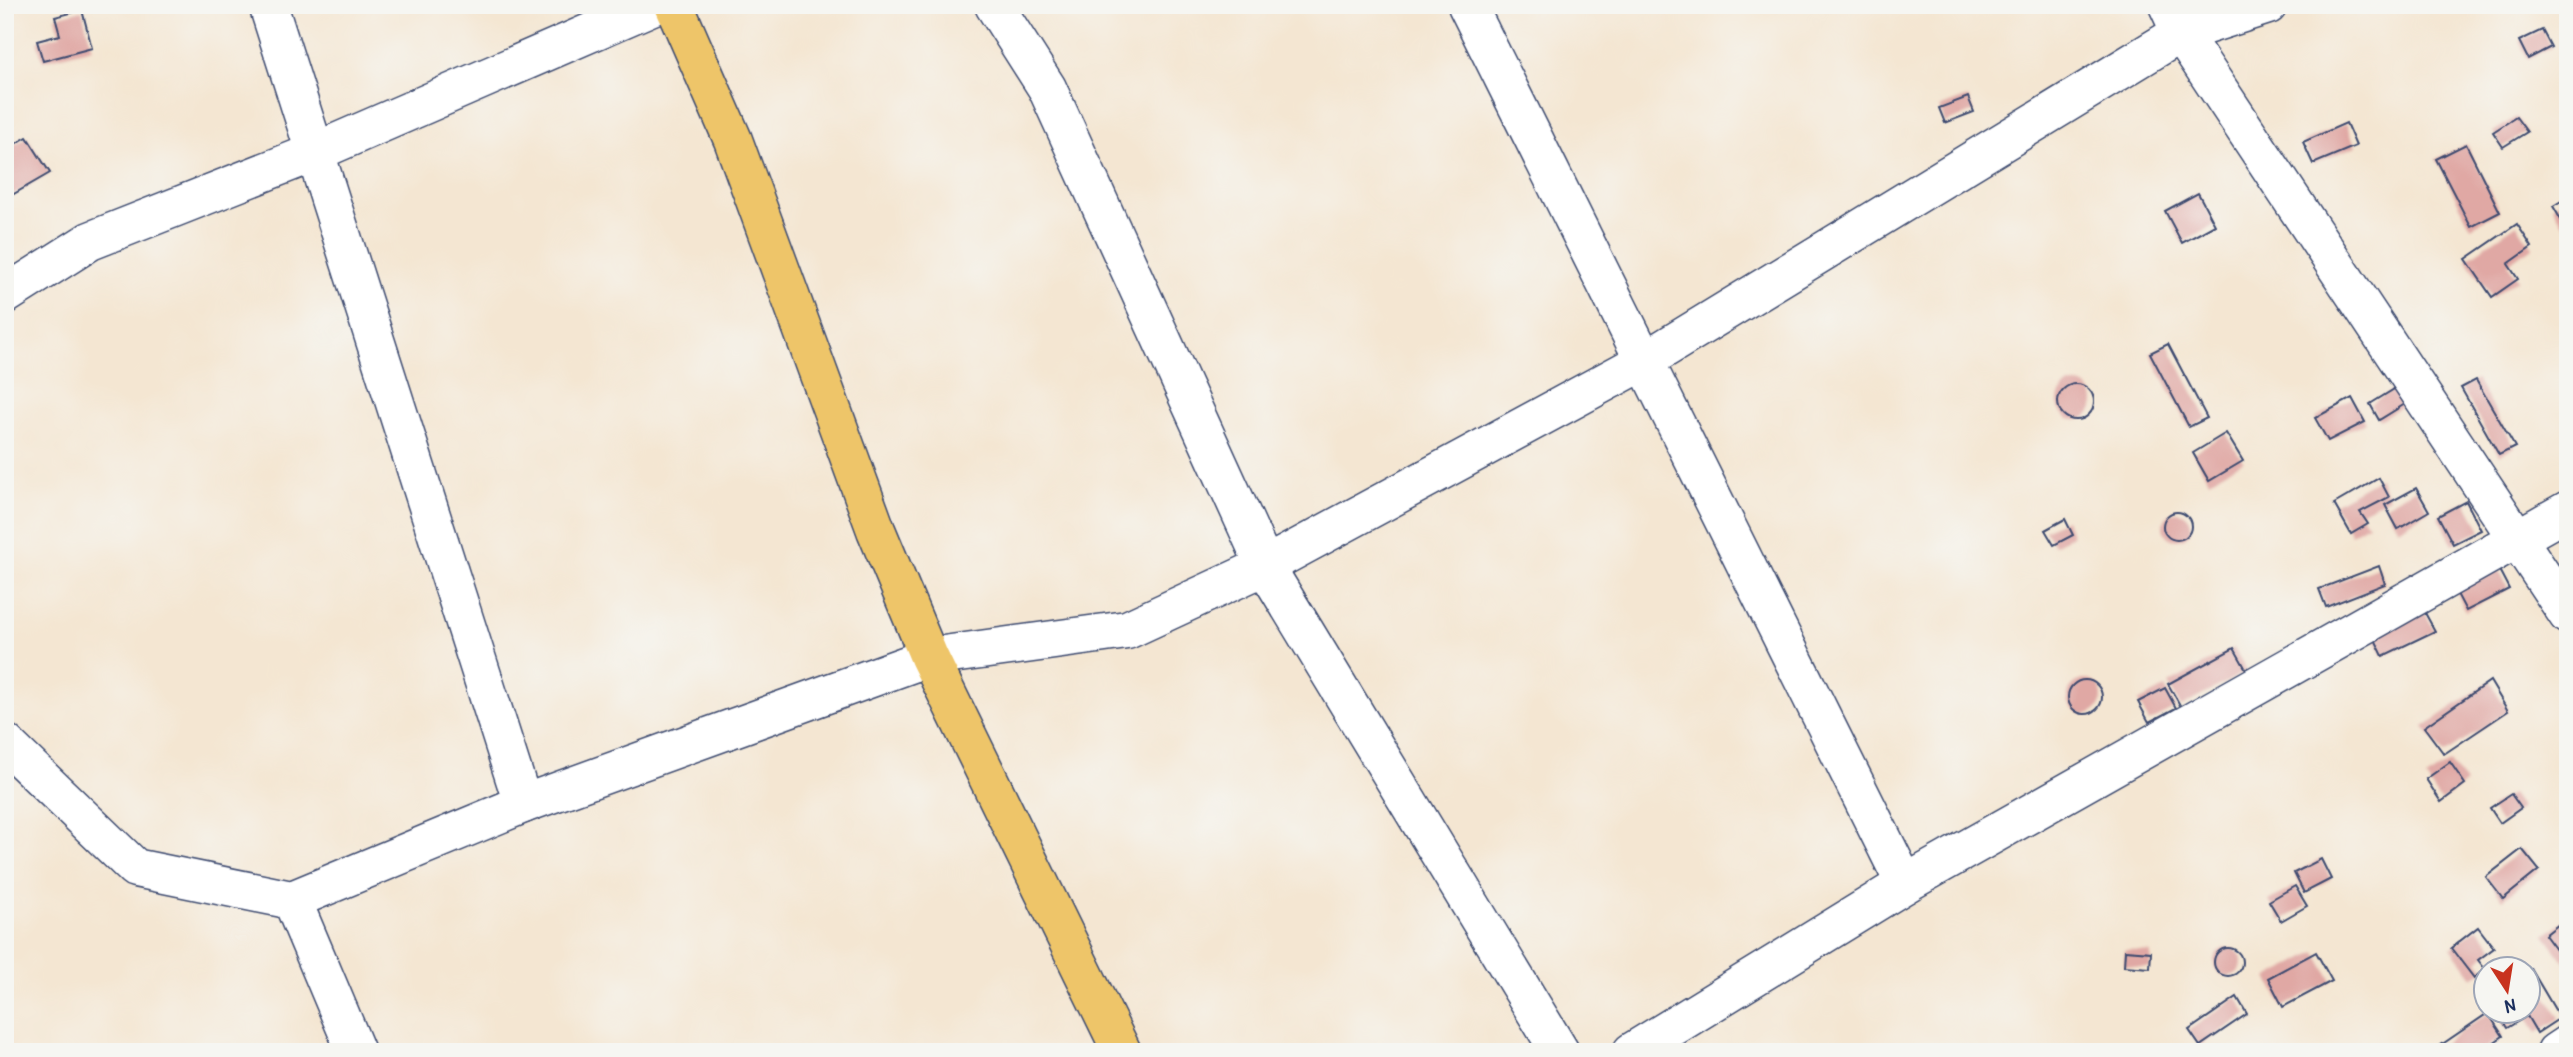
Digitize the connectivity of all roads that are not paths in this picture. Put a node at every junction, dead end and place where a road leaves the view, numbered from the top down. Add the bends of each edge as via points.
1 (268, 5) edge
2 (653, 5) edge
3 (674, 5) edge
4 (994, 5) edge
5 (1467, 5) edge
6 (2268, 5) edge
7 (2174, 19) edge
8 (313, 153) junction
9 (5, 295) edge
10 (1644, 361) junction
11 (2568, 510) edge
12 (2516, 540) junction
13 (1265, 566) junction
14 (2568, 615) edge
15 (929, 657) junction
16 (5, 743) edge
17 (523, 804) junction
18 (1905, 884) junction
19 (292, 900) junction
20 (2568, 1044) edge
21 (356, 1052) edge
22 (1122, 1052) edge
23 (1560, 1052) edge
24 (1632, 1052) edge
25 (2556, 1052) edge

1 - 8 street
2 - 8 street
3 - 15 main road via 733,140 876,530
4 - 13 street via 1047,88
5 - 10 street
6 - 7 street
7 - 10 street
7 - 12 street
8 - 9 street via 90,241
8 - 17 street
10 - 13 street
10 - 18 street
11 - 12 street
12 - 14 street
12 - 18 street
13 - 15 street via 1127,630
13 - 23 street
15 - 17 street
15 - 22 main road
16 - 19 street via 135,868
17 - 19 street
18 - 24 street
19 - 21 street
20 - 25 street

